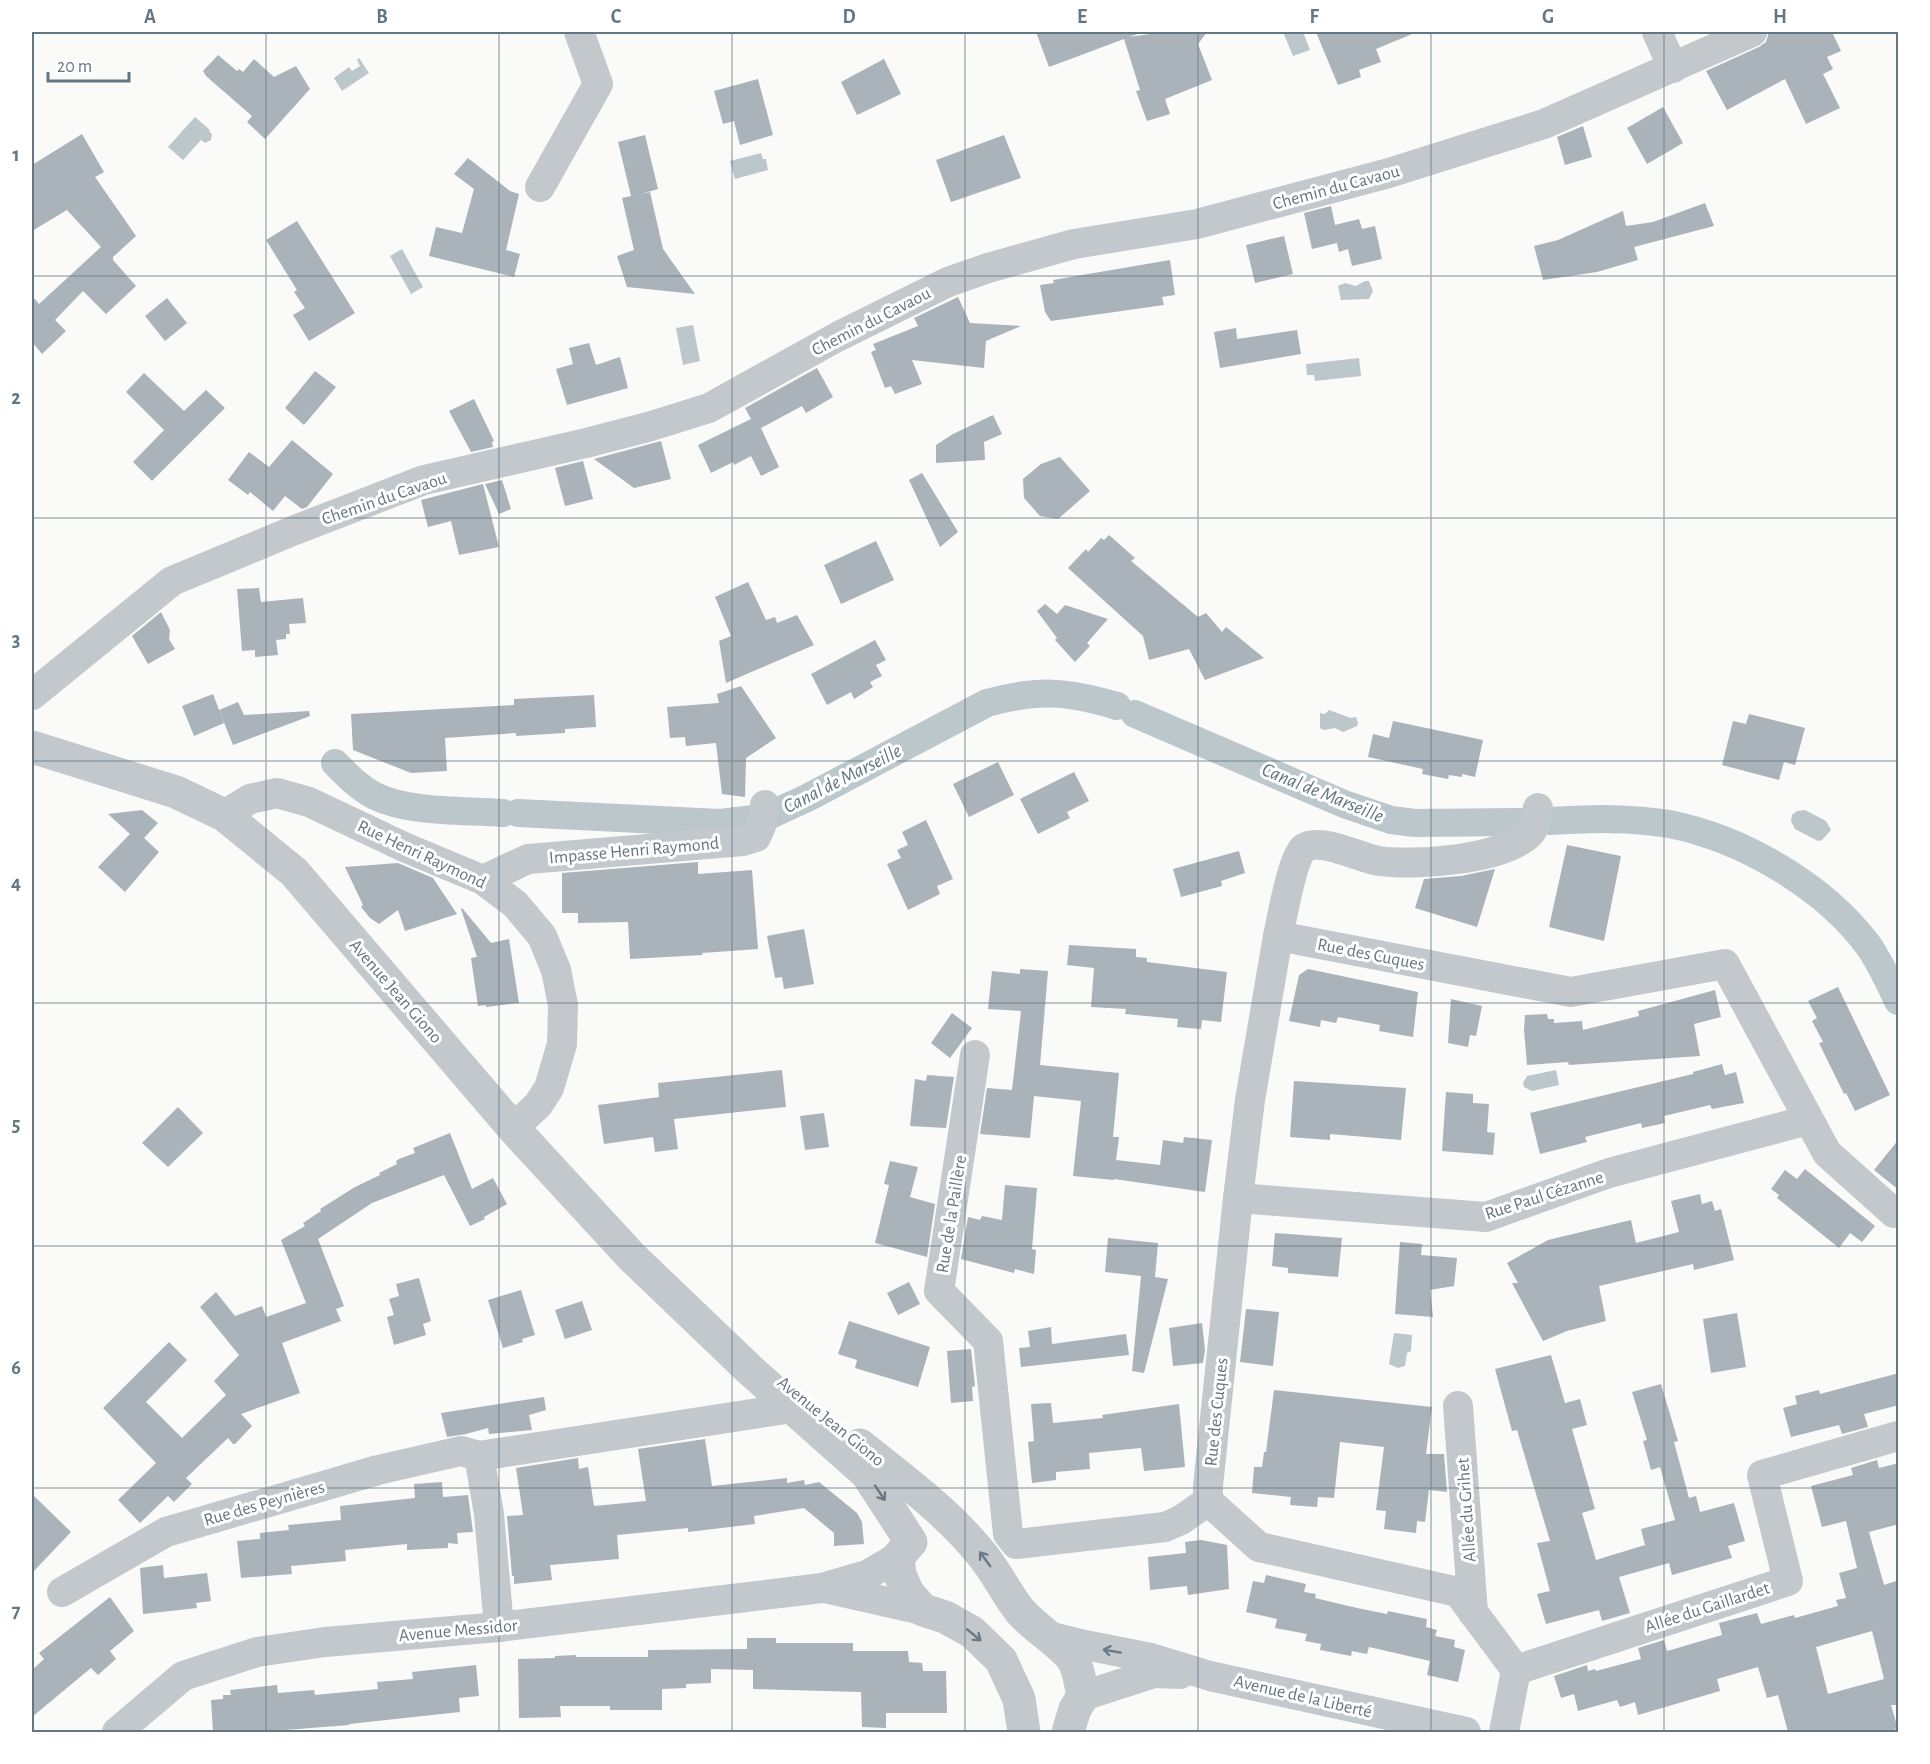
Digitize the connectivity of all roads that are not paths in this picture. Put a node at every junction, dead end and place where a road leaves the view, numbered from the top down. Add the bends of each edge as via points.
1 (579, 32) edge
2 (1657, 32) edge
3 (1752, 32) edge
4 (1672, 68) junction
5 (540, 187) dead end
6 (32, 695) edge
7 (32, 747) edge
8 (224, 815) junction
9 (763, 815) dead end
10 (1535, 820) dead end
11 (483, 880) junction
12 (1278, 936) junction
13 (975, 1055) dead end
14 (1808, 1120) junction
15 (513, 1128) junction
16 (1238, 1198) junction
17 (1894, 1213) dead end
18 (702, 1322) junction
19 (1458, 1406) dead end
20 (792, 1408) junction
21 (1899, 1436) edge
22 (479, 1456) junction
23 (1208, 1501) junction
24 (955, 1525) junction
25 (904, 1549) junction
26 (822, 1587) junction
27 (62, 1592) dead end
28 (923, 1610) junction
29 (1473, 1613) junction
30 (499, 1627) junction
31 (1048, 1636) junction
32 (1516, 1670) junction
33 (1210, 1676) junction
34 (1019, 1699) junction
35 (1075, 1713) edge
36 (117, 1732) edge
37 (1024, 1732) edge
38 (1466, 1732) edge
39 (1504, 1732) edge

1 - 5 street via 598,84
2 - 4 street
3 - 4 street, Chemin du Cavaou
4 - 6 street, Chemin du Cavaou via 1544,124 1389,173 1197,224 1074,244 988,268 948,282 837,337 709,408 638,430 414,484 172,581
7 - 8 street, Avenue Jean Giono via 176,792
8 - 11 street, Rue Henri Raymond via 250,799 277,793 309,802
8 - 15 street, Avenue Jean Giono via 294,872
9 - 11 street, Impasse Henri Raymond via 756,837 743,841 528,859
10 - 12 street via 1518,843 1468,858 1380,861 1321,844 1305,848 1296,860
11 - 15 street, Rue Henri Raymond via 515,904 542,936 556,970 563,1005 562,1044 549,1088 538,1105
12 - 14 street, Rue des Cuques via 1571,992 1725,964
12 - 16 street, Rue des Cuques
13 - 23 street, Rue de la Paillère via 939,1290 988,1341 1008,1534 1016,1544 1165,1527
14 - 16 street, Rue Paul Cézanne via 1609,1173 1486,1217
14 - 17 street, Rue des Cuques via 1827,1153
15 - 18 street, Avenue Jean Giono via 632,1257
16 - 23 street, Rue des Cuques
18 - 20 street, Avenue Jean Giono
18 - 24 street, Avenue Jean Giono via 767,1369
19 - 29 street, Allée du Grihet
20 - 22 street, Rue des Peynières
20 -> 25 street, Avenue Jean Giono via 867,1474
21 - 32 street, Allée du Gaillardet via 1762,1475 1788,1581
22 - 27 street, Rue des Peynières via 461,1451 378,1470 166,1532
22 - 30 street via 489,1514
23 - 29 street via 1260,1547 1458,1592
24 - 25 street via 927,1531
31 -> 24 street, Avenue Jean Giono via 1031,1623 979,1550
25 - 26 street, Avenue Messidor via 867,1575
25 - 28 street, Avenue Jean Giono via 900,1575 908,1593
26 - 28 street, Avenue Messidor
26 - 30 street, Avenue Messidor
28 -> 34 street via 972,1632 1001,1660
29 - 32 street
30 - 36 street, Avenue Messidor via 325,1642 258,1652 183,1676
33 -> 31 street, Avenue de la Liberté via 1150,1658
31 - 35 street, Avenue Jean Giono via 1072,1658 1078,1672
32 - 39 street
33 - 35 street, Avenue de la Liberté via 1154,1672
33 - 38 street, Avenue de la Liberté
34 - 35 street via 1042,1712
34 - 37 street

